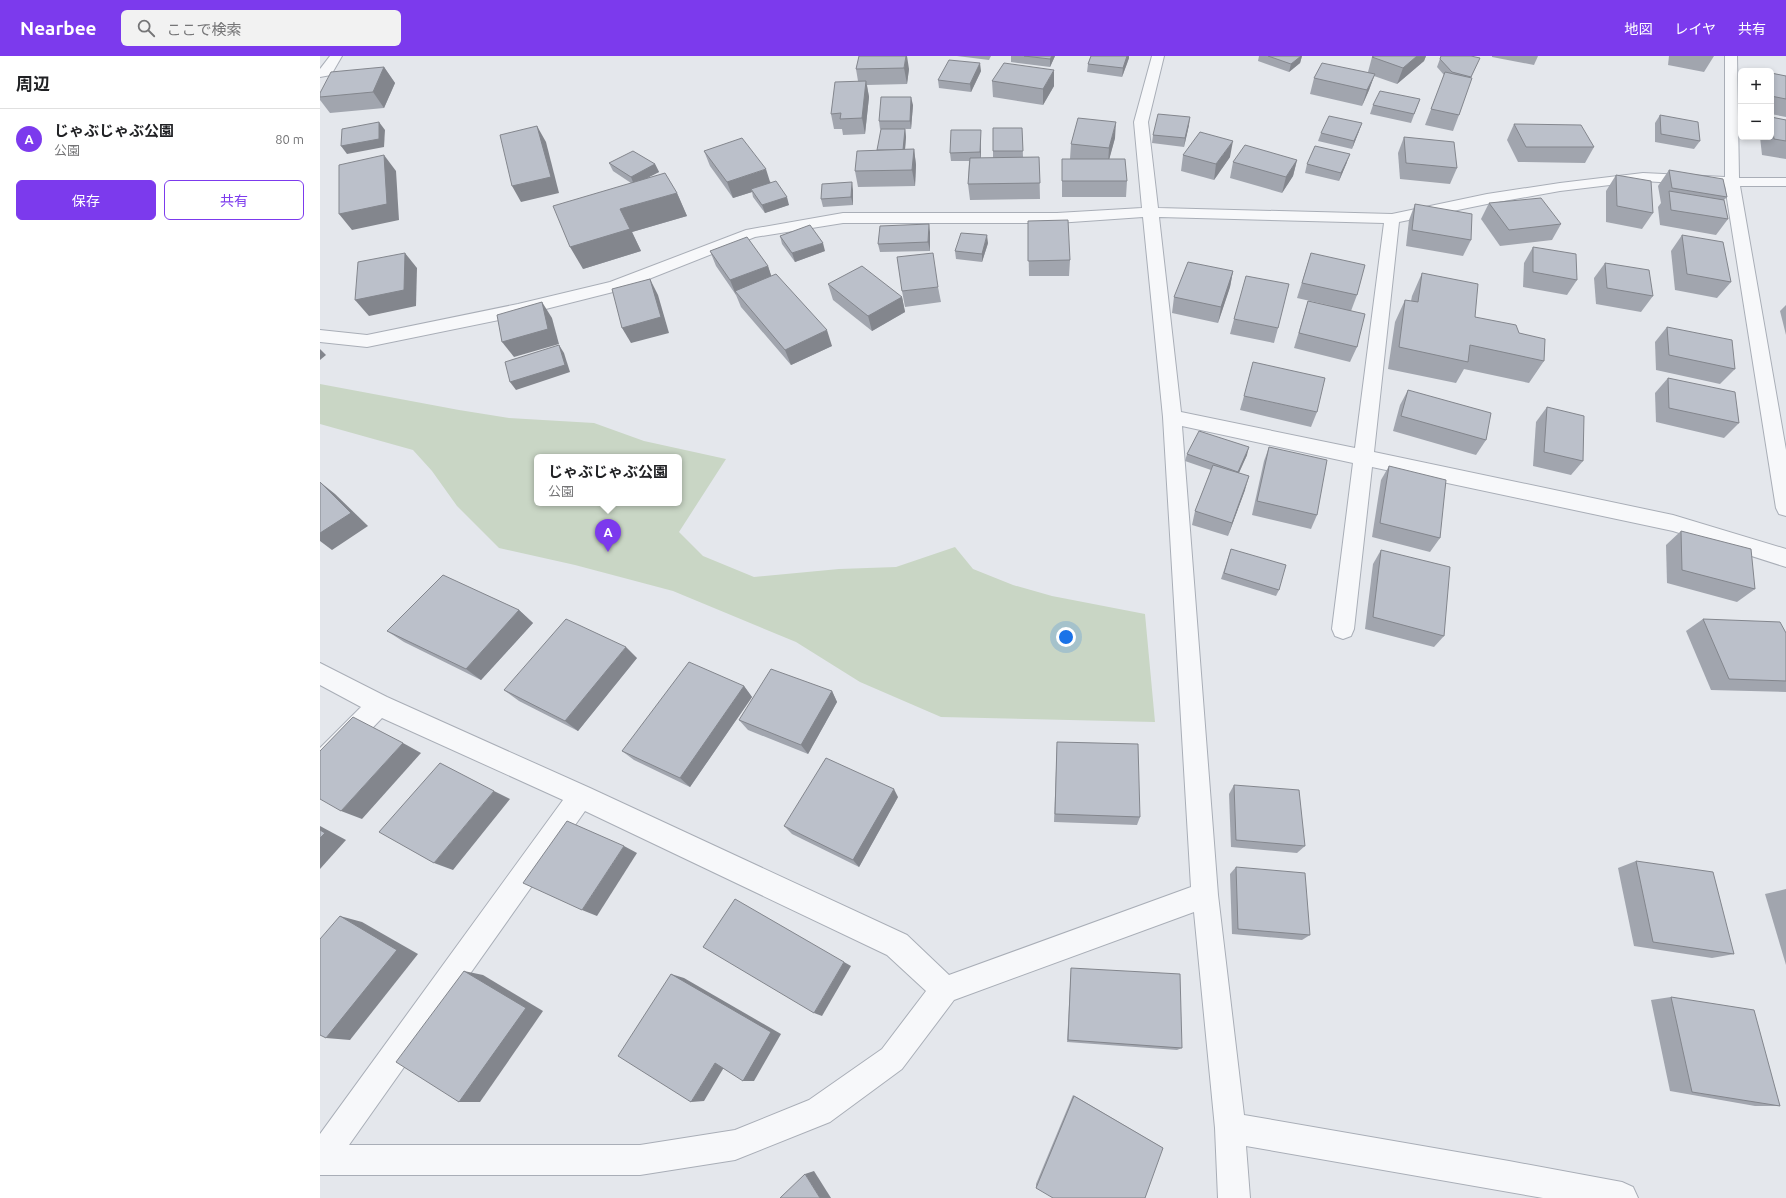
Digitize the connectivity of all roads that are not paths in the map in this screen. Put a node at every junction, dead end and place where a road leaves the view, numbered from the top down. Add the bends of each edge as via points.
1 (336, 56) edge
2 (1158, 56) edge
3 (1731, 56) edge
4 (320, 73) edge
5 (1732, 182) junction
6 (1786, 182) edge
7 (1150, 212) junction
8 (1392, 219) junction
9 (320, 336) edge
10 (1172, 417) junction
11 (1363, 458) junction
12 (1786, 508) edge
13 (1786, 558) edge
14 (1343, 629) dead end
15 (320, 673) edge
16 (379, 705) junction
17 (320, 765) edge
18 (581, 796) junction
19 (1205, 895) junction
20 (945, 990) junction
21 (1230, 1128) junction
22 (320, 1160) edge
23 (1234, 1198) edge
24 (1622, 1198) edge

1 - 4 street via 326,72
2 - 7 street via 1141,122
3 - 5 street
5 - 6 street
5 - 8 street via 1643,176 1487,199
5 - 12 street
7 - 8 street
7 - 9 street via 1057,218 843,218 813,222 752,233 615,286 518,310 367,342
7 - 10 street
8 - 11 street
10 - 11 street
10 - 19 street
11 - 13 street via 1673,523
11 - 14 street
15 - 16 street
16 - 17 street
16 - 18 street
18 - 20 street via 897,945
18 - 22 street
19 - 20 street
19 - 21 street
20 - 22 street via 892,1059 819,1111 736,1145 640,1160
21 - 23 street
21 - 24 street

